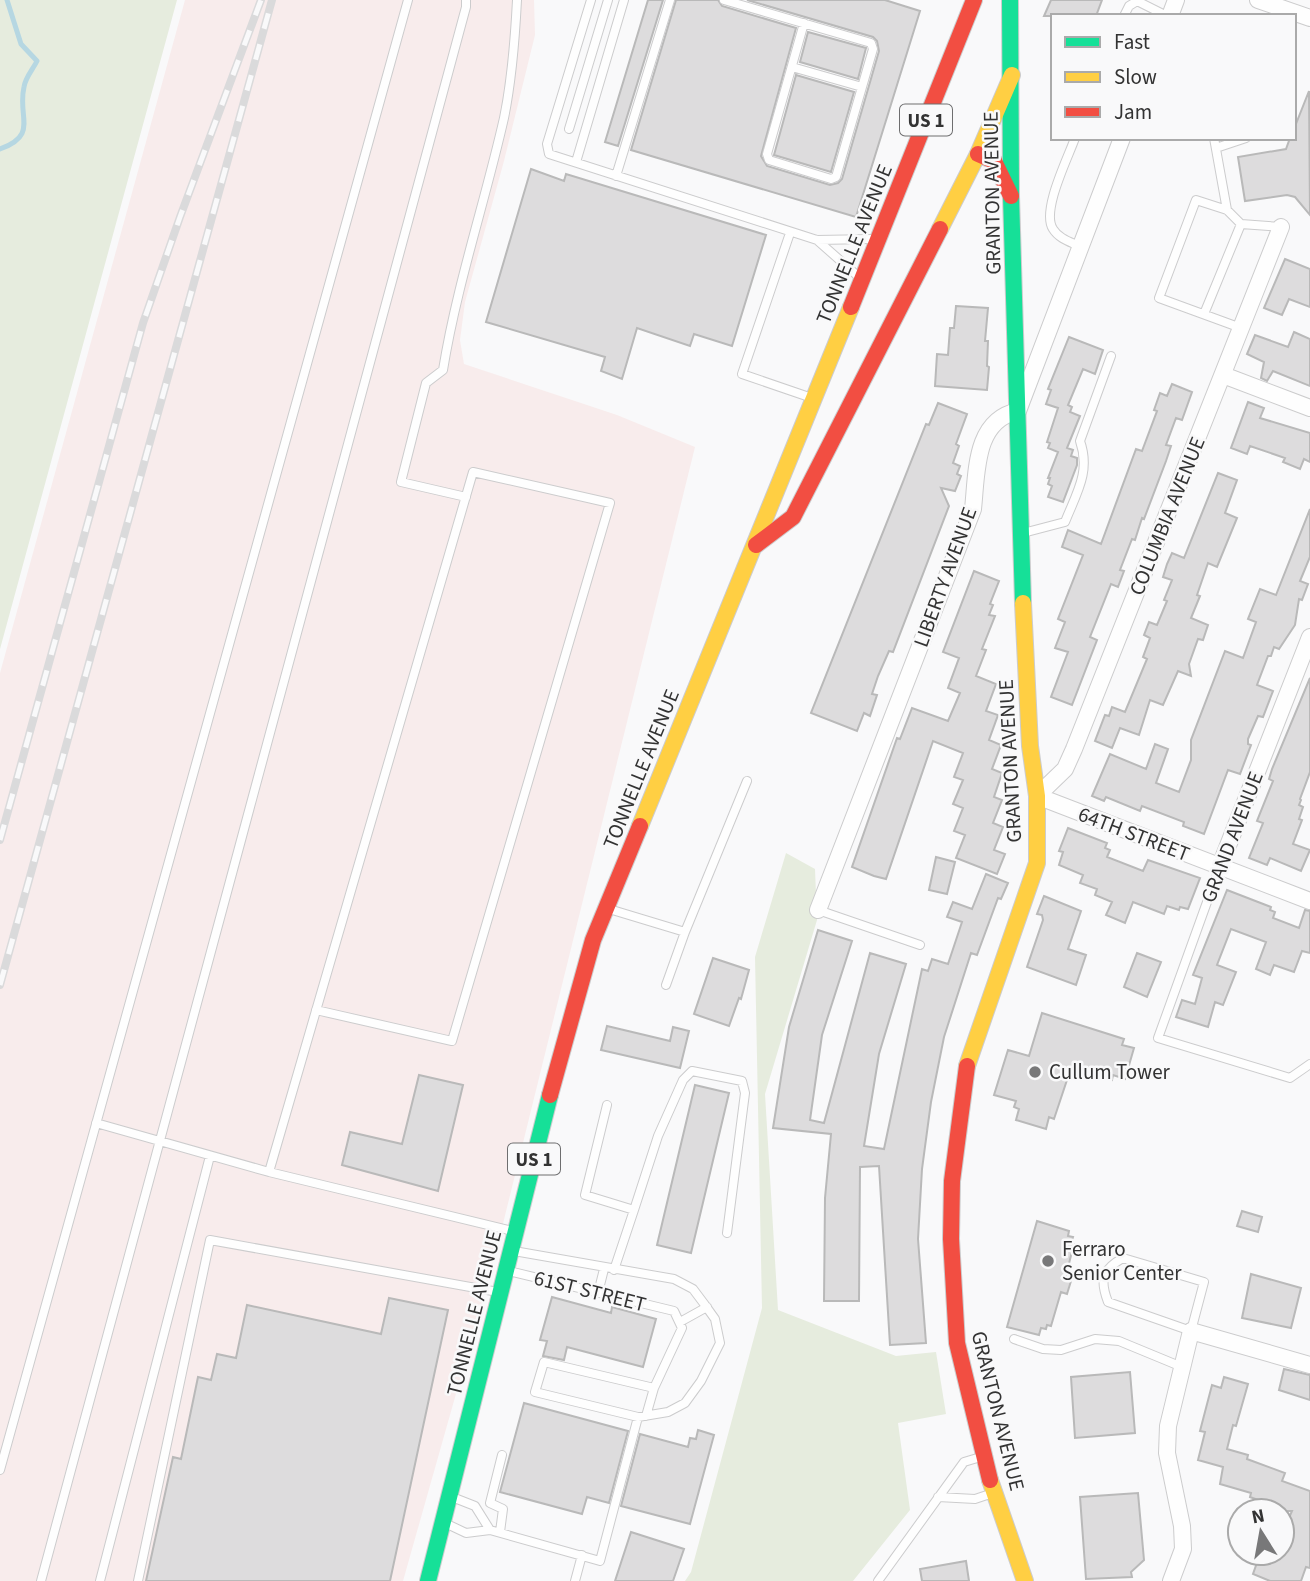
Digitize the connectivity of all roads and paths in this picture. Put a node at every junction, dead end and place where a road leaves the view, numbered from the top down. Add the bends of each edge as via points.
1 (408, 0) edge
2 (466, 0) edge
3 (517, 0) edge
4 (591, 0) edge
5 (608, 0) edge
6 (624, 0) edge
7 (670, 0) edge
8 (724, 0) edge
9 (974, 0) edge
10 (1010, 0) edge
11 (1262, 0) edge
12 (1126, 14) edge
13 (1164, 14) edge
14 (1310, 18) edge
15 (804, 23) junction
16 (792, 67) junction
17 (1012, 75) junction
18 (862, 88) junction
19 (569, 129) dead end
20 (1074, 140) edge
21 (1121, 140) edge
22 (1214, 140) edge
23 (1240, 140) edge
24 (1216, 148) junction
25 (978, 154) junction
26 (576, 162) junction
27 (616, 176) junction
28 (1011, 196) junction
29 (1227, 211) junction
30 (1241, 224) junction
31 (1281, 227) joint
32 (790, 233) junction
33 (878, 239) junction
34 (817, 240) junction
35 (1081, 247) junction
36 (862, 280) junction
37 (1204, 314) junction
38 (1241, 328) junction
39 (1111, 356) dead end
40 (1223, 375) junction
41 (815, 399) junction
42 (1310, 408) edge
43 (1018, 411) junction
44 (466, 497) junction
45 (1020, 534) junction
46 (756, 545) junction
47 (1310, 637) edge
48 (747, 781) dead end
49 (1037, 796) junction
50 (1220, 866) junction
51 (1310, 901) edge
52 (606, 908) junction
53 (818, 910) joint
54 (685, 932) junction
55 (920, 945) dead end
56 (666, 985) dead end
57 (316, 1010) junction
58 (1310, 1064) edge
59 (607, 1105) dead end
60 (96, 1123) junction
61 (160, 1141) junction
62 (210, 1156) junction
63 (269, 1172) junction
64 (634, 1210) junction
65 (516, 1232) junction
66 (727, 1233) dead end
67 (511, 1251) junction
68 (609, 1269) junction
69 (506, 1270) junction
70 (500, 1293) junction
71 (598, 1293) junction
72 (707, 1307) junction
73 (680, 1322) junction
74 (1191, 1331) junction
75 (1014, 1339) dead end
76 (1310, 1365) edge
77 (1182, 1367) junction
78 (654, 1388) junction
79 (642, 1417) junction
80 (502, 1455) dead end
81 (984, 1456) junction
82 (0, 1470) edge
83 (995, 1493) junction
84 (449, 1496) junction
85 (938, 1497) junction
86 (443, 1521) junction
87 (489, 1530) junction
88 (500, 1532) junction
89 (582, 1555) junction
90 (41, 1581) edge
91 (100, 1581) edge
92 (138, 1581) edge
93 (428, 1581) edge
94 (575, 1581) edge
95 (878, 1581) edge
96 (1025, 1581) edge
97 (1171, 1581) edge

1 - 60 lane
2 - 61 lane
3 - 44 lane via 504,116 451,321 443,370 426,383 401,482
4 - 26 lane via 547,144 549,154
5 - 19 lane
6 - 26 lane
7 - 27 lane
8 - 15 lane
9 - 33 main road, TONNELLE AVENUE / US 1
10 - 17 main road, GRANTON AVENUE
11 - 14 street
12 - 13 lane via 1137,1
15 - 16 lane
15 - 18 lane via 871,43
16 - 18 lane
16 - 18 lane via 769,160 831,179 836,177
17 - 25 main road
17 - 28 main road, GRANTON AVENUE
20 - 35 lane via 1048,212 1051,228
21 - 35 street
22 - 24 lane
23 - 24 lane
24 - 29 lane
25 - 28 main road via 994,161
25 - 46 main road via 793,517
26 - 27 lane
27 - 32 lane
28 - 43 main road, GRANTON AVENUE
29 - 30 lane
29 - 37 lane via 1196,200 1159,298
30 - 31 lane
30 - 37 lane
31 - 38 street, COLUMBIA AVENUE
32 - 34 lane
32 - 41 lane via 742,374
33 - 34 lane
33 - 36 main road, TONNELLE AVENUE / US 1
34 - 36 lane
35 - 43 street
36 - 41 main road, TONNELLE AVENUE / US 1
37 - 38 lane
38 - 40 street, COLUMBIA AVENUE
39 - 45 lane via 1080,442 1085,471 1065,523
40 - 42 street
40 - 49 street, COLUMBIA AVENUE via 1074,749 1065,769
41 - 46 main road, TONNELLE AVENUE / US 1
43 - 45 main road, GRANTON AVENUE
43 - 53 street, LIBERTY AVENUE via 1003,415 982,439 973,509
44 - 57 lane
44 - 57 lane via 473,472 610,503 452,1041
45 - 49 main road, GRANTON AVENUE via 1030,746
46 - 52 main road, TONNELLE AVENUE / US 1
47 - 50 street, GRAND AVENUE
48 - 54 lane
49 - 50 street, 64TH STREET
49 - 81 main road, GRANTON AVENUE via 1037,863 966,1069 953,1181 957,1343
50 - 51 street, 64TH STREET
50 - 58 lane, GRAND AVENUE via 1158,1038 1290,1078
52 - 54 lane
52 - 65 main road, TONNELLE AVENUE / US 1 via 590,949
53 - 55 lane
54 - 56 lane
57 - 63 lane
59 - 64 lane via 585,1195
60 - 61 lane
60 - 82 lane
61 - 62 lane
61 - 90 lane
62 - 63 lane
62 - 91 lane
63 - 65 lane
64 - 66 lane via 657,1136 683,1080 692,1071 742,1081 746,1093
64 - 68 lane
65 - 67 main road, TONNELLE AVENUE / US 1
67 - 68 lane
67 - 69 main road, TONNELLE AVENUE / US 1
68 - 71 lane
68 - 72 lane via 674,1279 693,1289
69 - 70 main road, TONNELLE AVENUE / US 1
69 - 71 lane, 61ST STREET
70 - 84 main road, TONNELLE AVENUE / US 1
70 - 92 lane via 210,1240
71 - 73 lane, 61ST STREET via 674,1311
72 - 73 lane
72 - 79 lane via 720,1343 701,1381 685,1403
73 - 78 lane via 680,1333
74 - 74 lane via 1204,1282 1123,1258 1106,1273 1102,1286 1108,1302
74 - 76 street
74 - 77 street
75 - 77 lane via 1061,1350 1095,1339 1119,1341
77 - 97 street via 1168,1426 1167,1453 1183,1549
78 - 79 lane
78 - 79 lane via 544,1362 536,1392
79 - 89 lane via 600,1561
80 - 88 lane via 490,1503 503,1509
81 - 83 main road, GRANTON AVENUE
81 - 85 lane via 964,1462
83 - 85 lane via 975,1499
83 - 96 main road, GRANTON AVENUE
84 - 86 main road, TONNELLE AVENUE / US 1
84 - 87 lane via 475,1506
85 - 95 lane
86 - 87 lane via 466,1533
86 - 93 main road, TONNELLE AVENUE / US 1
87 - 88 lane
88 - 89 lane
89 - 94 lane

